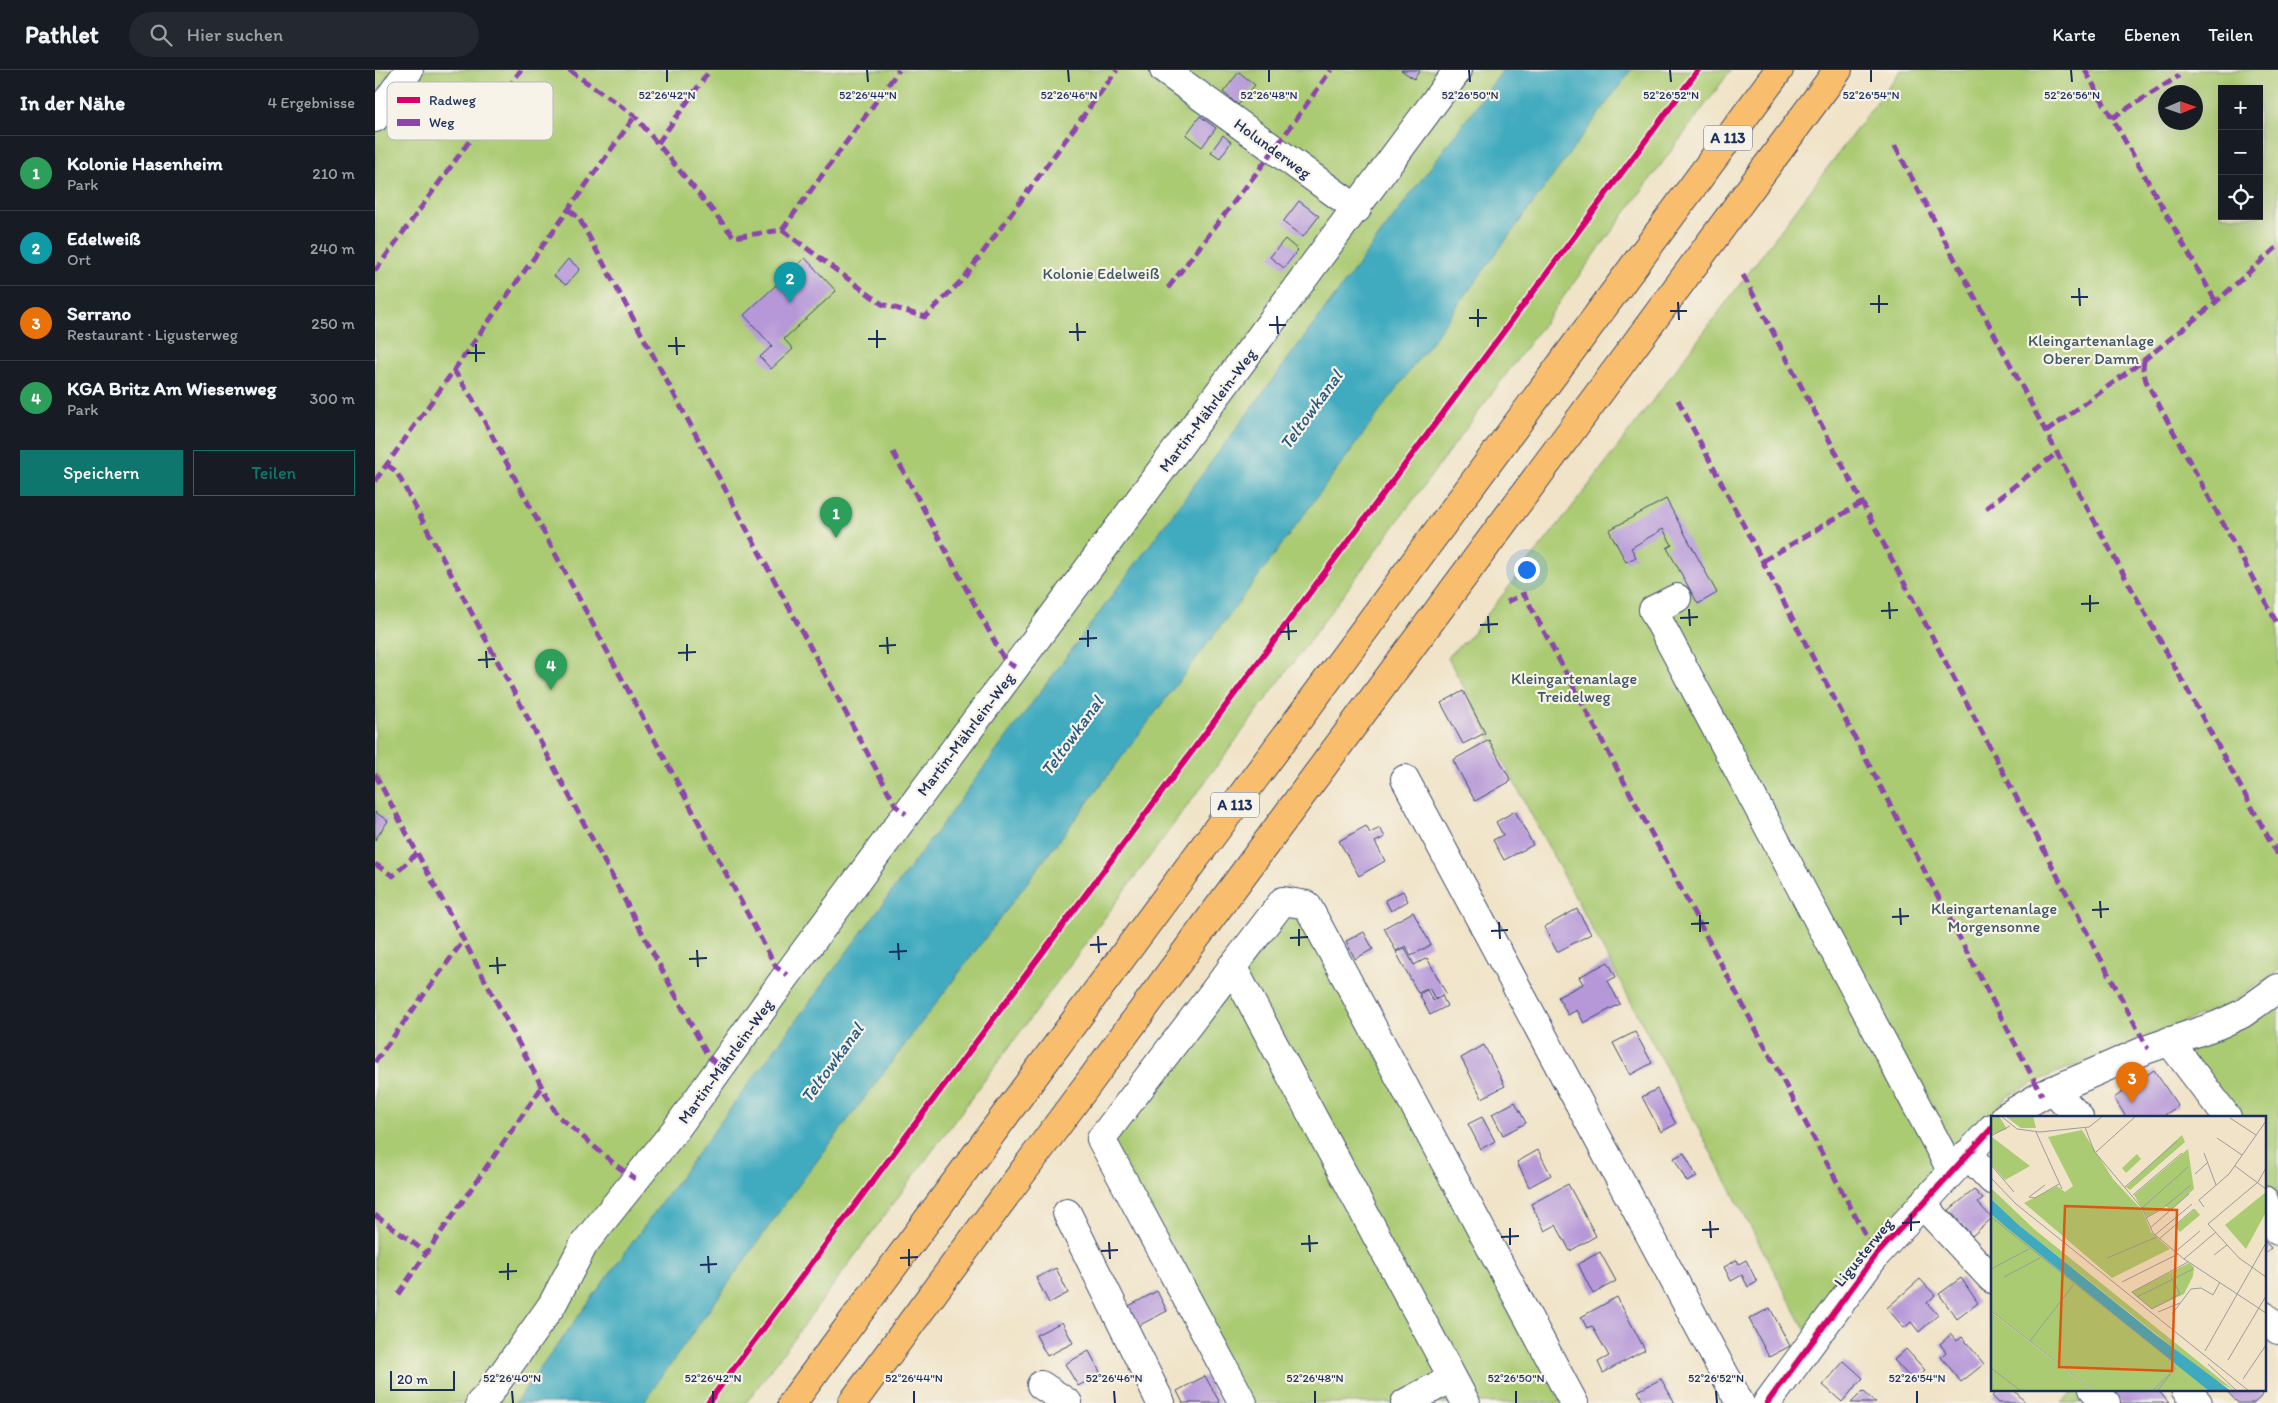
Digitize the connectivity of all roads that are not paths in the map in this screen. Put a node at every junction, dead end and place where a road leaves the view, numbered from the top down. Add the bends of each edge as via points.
1 (409, 70) edge
2 (1164, 70) edge
3 (1458, 70) edge
4 (1779, 70) edge
5 (1838, 70) edge
6 (400, 82) edge
7 (387, 101) edge
8 (375, 118) edge
9 (1357, 209) junction
10 (1677, 598) dead end
11 (1405, 779) dead end
12 (1232, 966) junction
13 (2278, 988) edge
14 (2169, 1041) junction
15 (2053, 1090) junction
16 (2007, 1116) edge
17 (2078, 1116) edge
18 (2226, 1116) edge
19 (1991, 1129) edge
20 (1959, 1162) junction
21 (1991, 1179) edge
22 (2265, 1203) edge
23 (1922, 1204) junction
24 (1067, 1212) dead end
25 (2278, 1231) edge
26 (1991, 1278) edge
27 (2265, 1317) edge
28 (2278, 1330) edge
29 (1452, 1378) junction
30 (1041, 1385) dead end
31 (2094, 1390) edge
32 (2186, 1390) edge
33 (1776, 1399) edge
34 (479, 1403) edge
35 (793, 1403) edge
36 (852, 1403) edge
37 (1069, 1403) edge
38 (1161, 1403) edge
39 (1243, 1403) edge
40 (1405, 1403) edge
41 (1466, 1403) edge
42 (1574, 1403) edge
43 (1741, 1403) edge
44 (2106, 1403) edge
45 (2198, 1403) edge

1 - 6 street
2 - 9 street, Holunderweg
3 - 9 street, Martin-Mährlein-Weg
4 - 35 highway, A 113
5 - 36 highway, A 113
7 - 8 street
9 - 34 street, Martin-Mährlein-Weg via 676,1129 584,1244 552,1305
10 - 20 street via 1653,610
11 - 43 street
12 - 29 street
12 - 39 street via 1101,1139
12 - 42 street via 1283,901 1307,905
13 - 14 street via 2242,1014
14 - 15 street
14 - 18 street
15 - 16 street
15 - 17 street
19 - 20 street, Ligusterweg
20 - 21 street
20 - 23 street, Ligusterweg
22 - 25 street
23 - 26 street
23 - 33 street, Ligusterweg via 1875,1255
24 - 38 street
27 - 28 street
29 - 40 street
29 - 41 street
30 - 37 street
31 - 44 street
32 - 45 street

